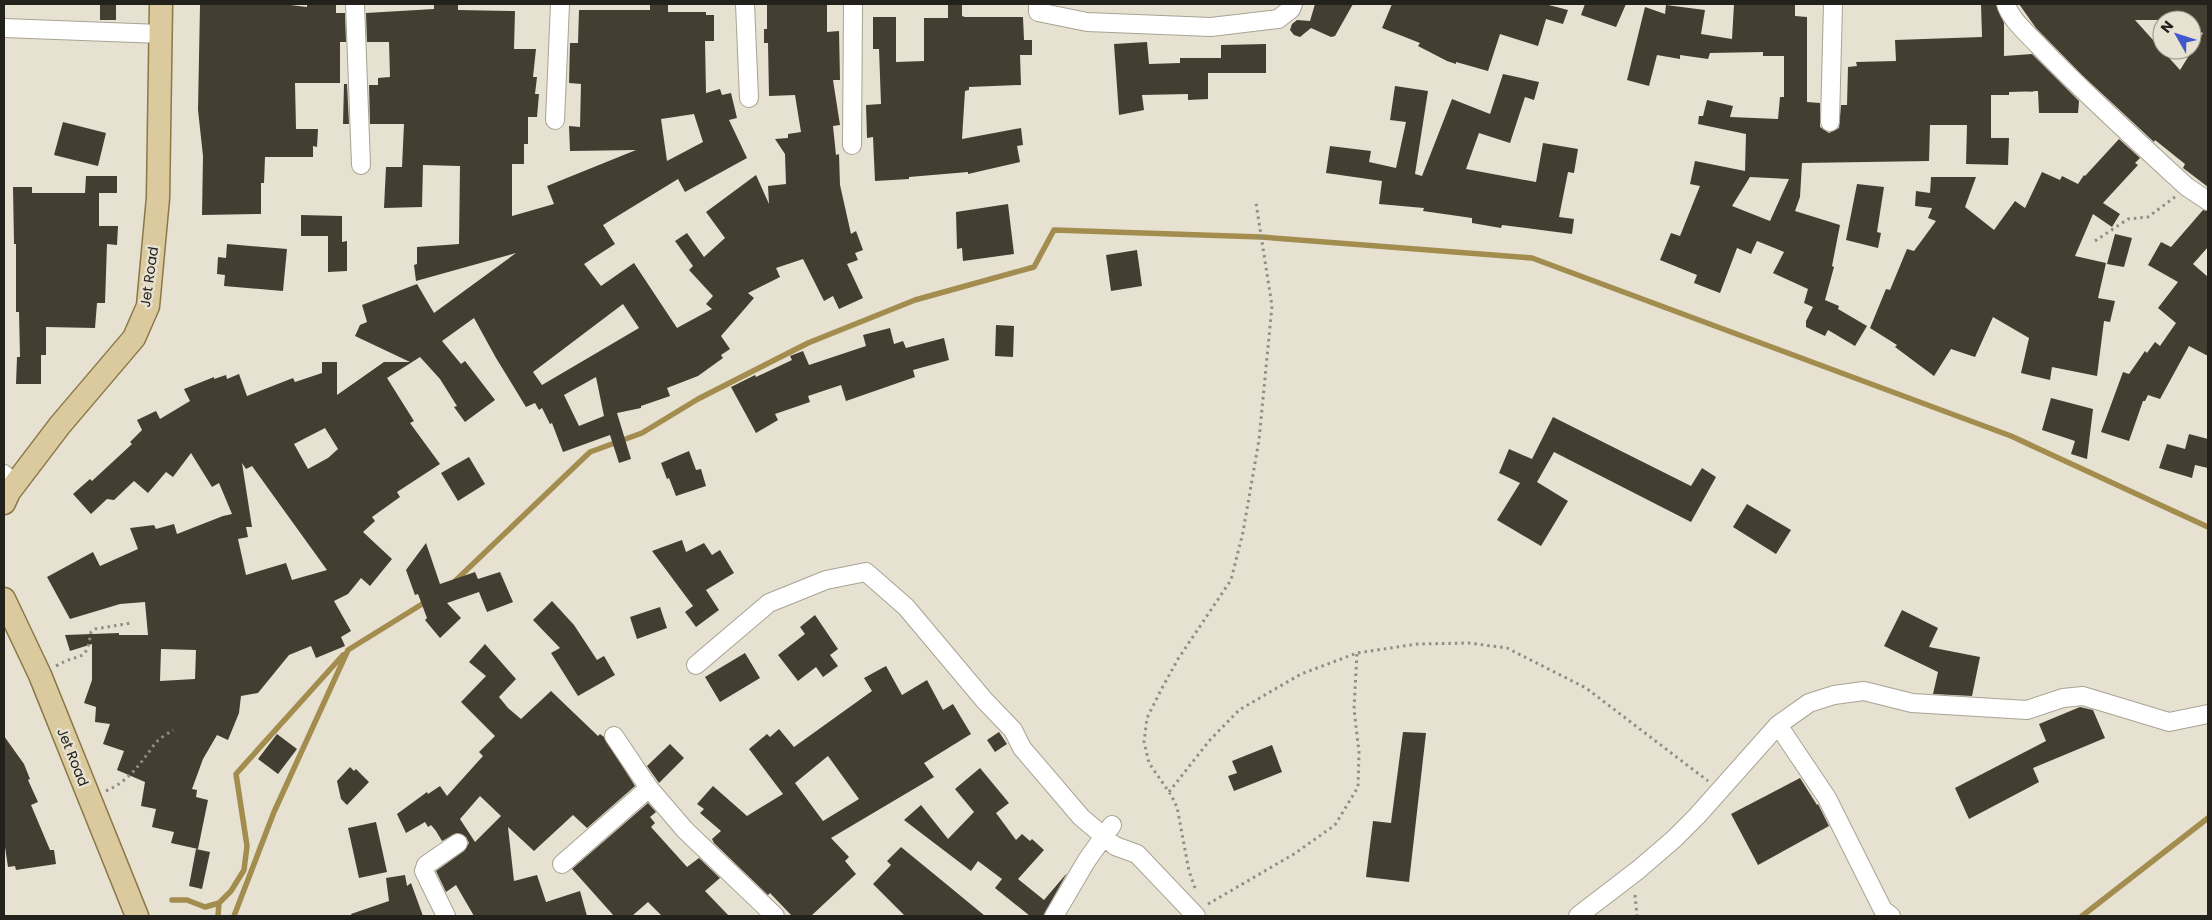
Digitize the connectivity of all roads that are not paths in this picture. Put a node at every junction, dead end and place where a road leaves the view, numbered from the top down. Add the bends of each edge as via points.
1 (161, 4) edge
2 (355, 4) edge
3 (560, 4) edge
4 (745, 4) edge
5 (852, 4) edge
6 (1038, 4) edge
7 (1293, 4) edge
8 (1833, 4) edge
9 (2006, 4) edge
10 (4, 28) edge
11 (161, 34) junction
12 (749, 98) dead end
13 (555, 120) dead end
14 (1830, 122) dead end
15 (852, 145) dead end
16 (361, 165) dead end
17 (2208, 201) edge
18 (6, 490) edge
19 (4, 599) edge
20 (696, 664) dead end
21 (2208, 714) edge
22 (1778, 725) junction
23 (614, 736) dead end
24 (649, 788) junction
25 (1108, 830) junction
26 (458, 843) dead end
27 (562, 864) dead end
28 (1200, 911) edge
29 (772, 915) edge
30 (137, 916) edge
31 (446, 916) edge
32 (1054, 916) edge
33 (1578, 916) edge
34 (1891, 916) edge

1 - 11 main road, Jet Road
2 - 16 street
3 - 13 street
4 - 12 street
5 - 15 street
6 - 7 street via 1038,12 1087,22 1211,27 1278,19
8 - 14 street
9 - 17 street via 2051,58 2187,187
10 - 11 street
11 - 18 main road, Jet Road via 158,198 148,306 134,338
19 - 30 main road, Jet Road via 40,675
20 - 25 street via 769,603 826,580 866,572 906,607 985,702 1013,730 1022,748 1075,810
21 - 22 street via 2169,722 2083,696 2063,698 2027,710 1912,703 1864,691 1809,703
22 - 33 street via 1674,839
22 - 34 street via 1828,798 1883,910
23 - 24 street
24 - 27 street
24 - 29 street via 685,830
25 - 28 street via 1115,846 1137,854
25 - 32 street
26 - 31 street via 426,865 424,872

